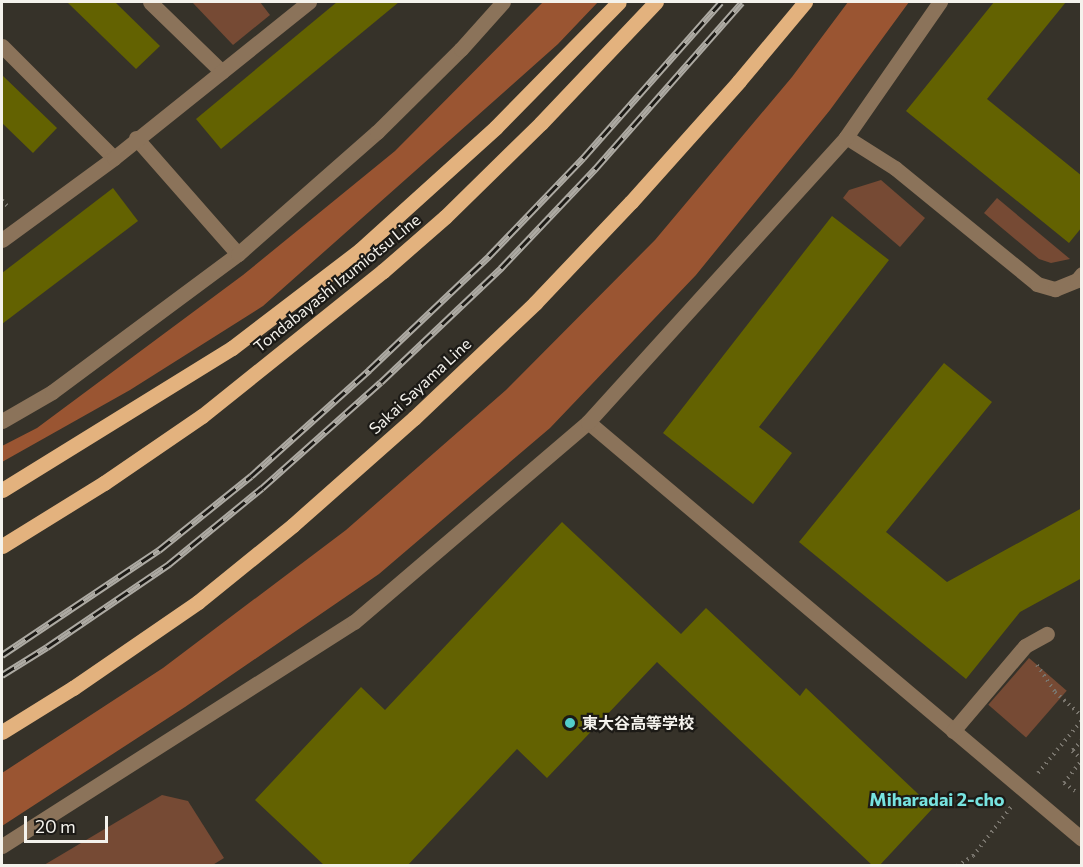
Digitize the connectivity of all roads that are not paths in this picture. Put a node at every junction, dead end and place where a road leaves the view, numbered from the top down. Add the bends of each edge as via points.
1 (150, 2) edge
2 (309, 2) edge
3 (503, 2) edge
4 (619, 2) edge
5 (656, 2) edge
6 (805, 2) edge
7 (940, 2) edge
8 (2, 46) edge
9 (222, 72) junction
10 (846, 137) junction
11 (136, 138) junction
12 (114, 158) junction
13 (2, 240) edge
14 (238, 254) junction
15 (1080, 279) edge
16 (2, 421) edge
17 (588, 422) junction
18 (2, 490) edge
19 (2, 546) edge
20 (1047, 634) dead end
21 (953, 731) junction
22 (2, 732) edge
23 (1082, 839) edge
24 (2, 846) edge

1 - 9 street
2 - 9 street
3 - 14 street via 376,132
4 - 18 main road via 496,127 360,250 232,348
5 - 19 main road, Tondabayashi Izumiotsu Line via 517,146 383,272 202,416
6 - 22 main road, Sakai Sayama Line via 631,202 535,303 414,418 198,602
7 - 10 street
8 - 12 street
9 - 11 street
10 - 15 street via 895,168 1037,284 1055,289
10 - 17 street
11 - 12 street
11 - 14 street
12 - 13 street
14 - 16 street via 52,392
17 - 21 street
17 - 24 street via 354,622
20 - 21 street via 1025,646
21 - 23 street

